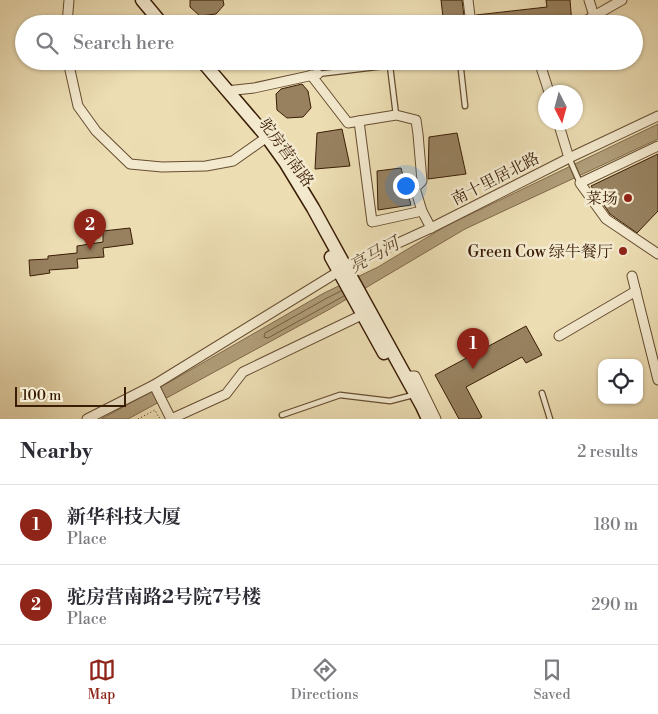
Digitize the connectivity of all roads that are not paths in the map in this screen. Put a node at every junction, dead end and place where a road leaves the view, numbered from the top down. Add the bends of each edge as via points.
1 (69, 0) edge
2 (142, 0) edge
3 (152, 0) edge
4 (468, 0) edge
5 (589, 0) edge
6 (622, 0) edge
7 (67, 15) edge
8 (154, 15) edge
9 (164, 15) edge
10 (470, 15) edge
11 (594, 15) edge
12 (596, 15) edge
13 (70, 70) edge
14 (202, 70) edge
15 (209, 70) edge
16 (352, 70) edge
17 (390, 70) edge
18 (461, 70) edge
19 (542, 70) edge
20 (315, 74) junction
21 (547, 85) edge
22 (226, 91) junction
23 (465, 106) dead end
24 (396, 115) junction
25 (658, 116) edge
26 (359, 121) junction
27 (560, 130) edge
28 (264, 139) junction
29 (658, 146) edge
30 (569, 158) junction
31 (580, 183) junction
32 (422, 211) junction
33 (430, 228) junction
34 (658, 254) edge
35 (343, 270) junction
36 (632, 276) dead end
37 (636, 292) junction
38 (366, 313) junction
39 (559, 336) dead end
40 (654, 348) edge
41 (405, 376) junction
42 (658, 380) edge
43 (154, 385) junction
44 (542, 393) dead end
45 (412, 396) junction
46 (282, 415) dead end
47 (169, 416) edge
48 (87, 419) edge
49 (419, 419) edge
50 (428, 419) edge
51 (436, 419) edge
52 (550, 419) edge

1 - 7 street
2 - 8 street
3 - 9 street
4 - 10 street
5 - 11 street
6 - 12 street
13 - 28 street via 78,106 96,131 130,164 206,166 233,161
14 - 28 street, 驼房营南路
15 - 22 street, 驼房营南路
16 - 20 lane
17 - 24 lane
18 - 23 lane
19 - 21 street
20 - 22 street
20 - 26 street via 348,123
22 - 28 street, 驼房营南路
24 - 26 street
24 - 32 street via 416,120 422,181 415,188
25 - 30 street, 南十里居北路
26 - 32 street via 372,222
27 - 30 street
28 - 35 street, 驼房营南路 via 286,162 300,185
29 - 31 street
30 - 31 lane
30 - 33 street, 南十里居北路
31 - 34 street via 606,219
32 - 33 street
33 - 35 street, 南十里居北路
35 - 38 street, 驼房营南路
35 - 43 street, 南十里居北路
36 - 37 street
37 - 39 street
37 - 40 street
38 - 41 street
38 - 45 street
38 - 47 street via 243,372 226,394
40 - 42 street
41 - 45 street
41 - 51 street via 415,376
43 - 47 street
43 - 48 street, 南十里居北路
44 - 52 lane
45 - 46 lane via 390,401 340,395
45 - 49 street
45 - 50 street

